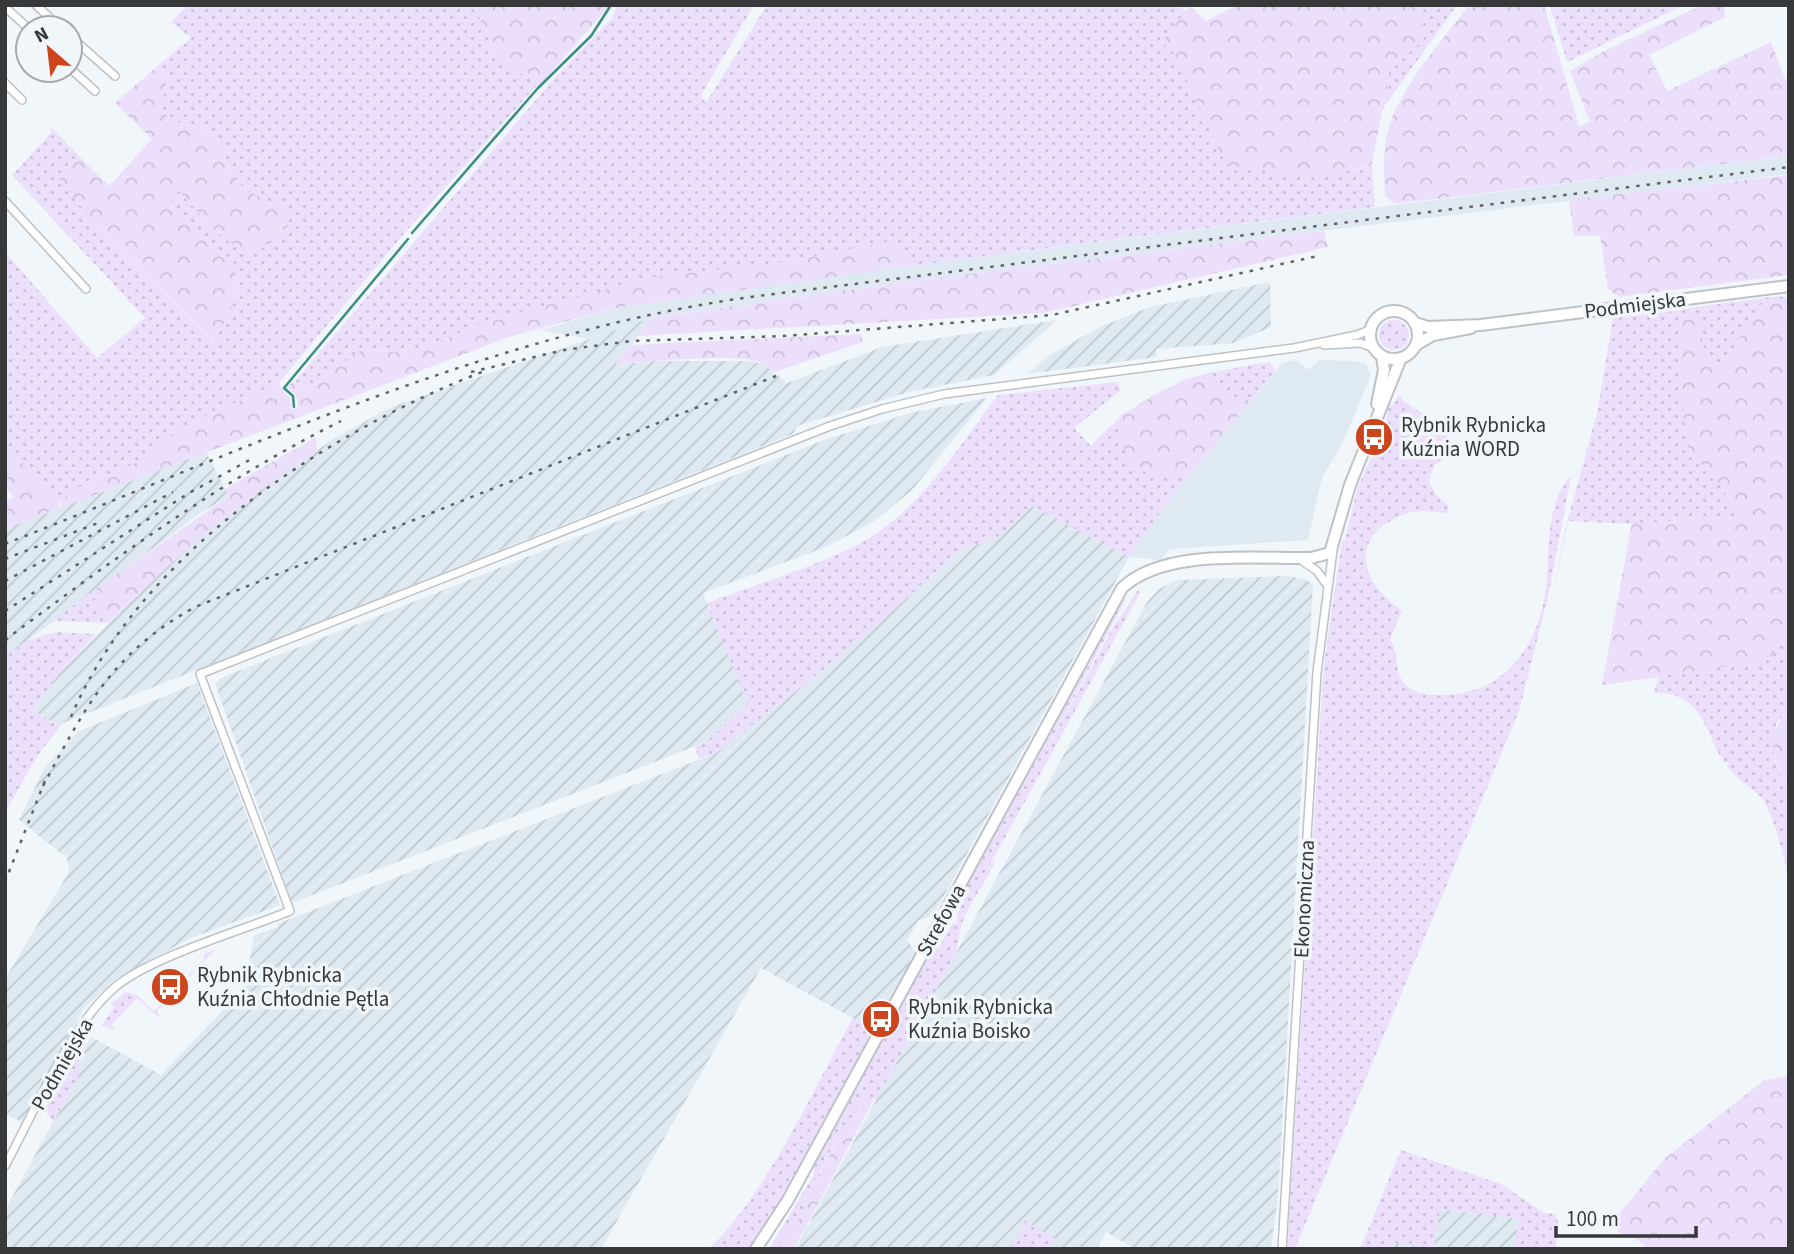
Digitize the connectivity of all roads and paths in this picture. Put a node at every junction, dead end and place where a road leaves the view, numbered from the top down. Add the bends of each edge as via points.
1 (84, 48) edge
2 (115, 76) dead end
3 (84, 81) edge
4 (5, 83) edge
5 (95, 91) dead end
6 (22, 100) dead end
7 (5, 201) edge
8 (1789, 286) edge
9 (86, 289) dead end
10 (1415, 323) junction
11 (1481, 325) junction
12 (1371, 329) junction
13 (1316, 345) junction
14 (1416, 345) junction
15 (1378, 352) junction
16 (1401, 358) junction
17 (1374, 419) junction
18 (1333, 550) junction
19 (1299, 558) junction
20 (1328, 585) junction
21 (5, 1166) edge
22 (756, 1249) edge
23 (1282, 1249) edge

1 - 2 street
3 - 5 street
4 - 6 street
7 - 9 street
8 - 11 street, Podmiejska
10 - 11 street, Podmiejska via 1428,327
10 - 12 street via 1405,314 1392,312 1380,317
10 - 14 street
11 - 14 street, Podmiejska via 1433,335
12 - 13 street
12 - 15 street
13 - 15 street via 1360,343
13 - 21 street, Podmiejska via 967,390 873,411 200,674 290,911 146,969 115,987 80,1028
14 - 16 street
15 - 16 street
15 - 17 street, Ekonomiczna via 1384,370
16 - 17 street, Ekonomiczna
17 - 18 street, Ekonomiczna via 1344,502
18 - 19 street via 1321,557
18 - 20 street, Ekonomiczna
19 - 20 street
19 - 22 street, Strefowa via 1177,563 1144,573 1122,589 788,1200
20 - 23 street, Ekonomiczna via 1317,672

